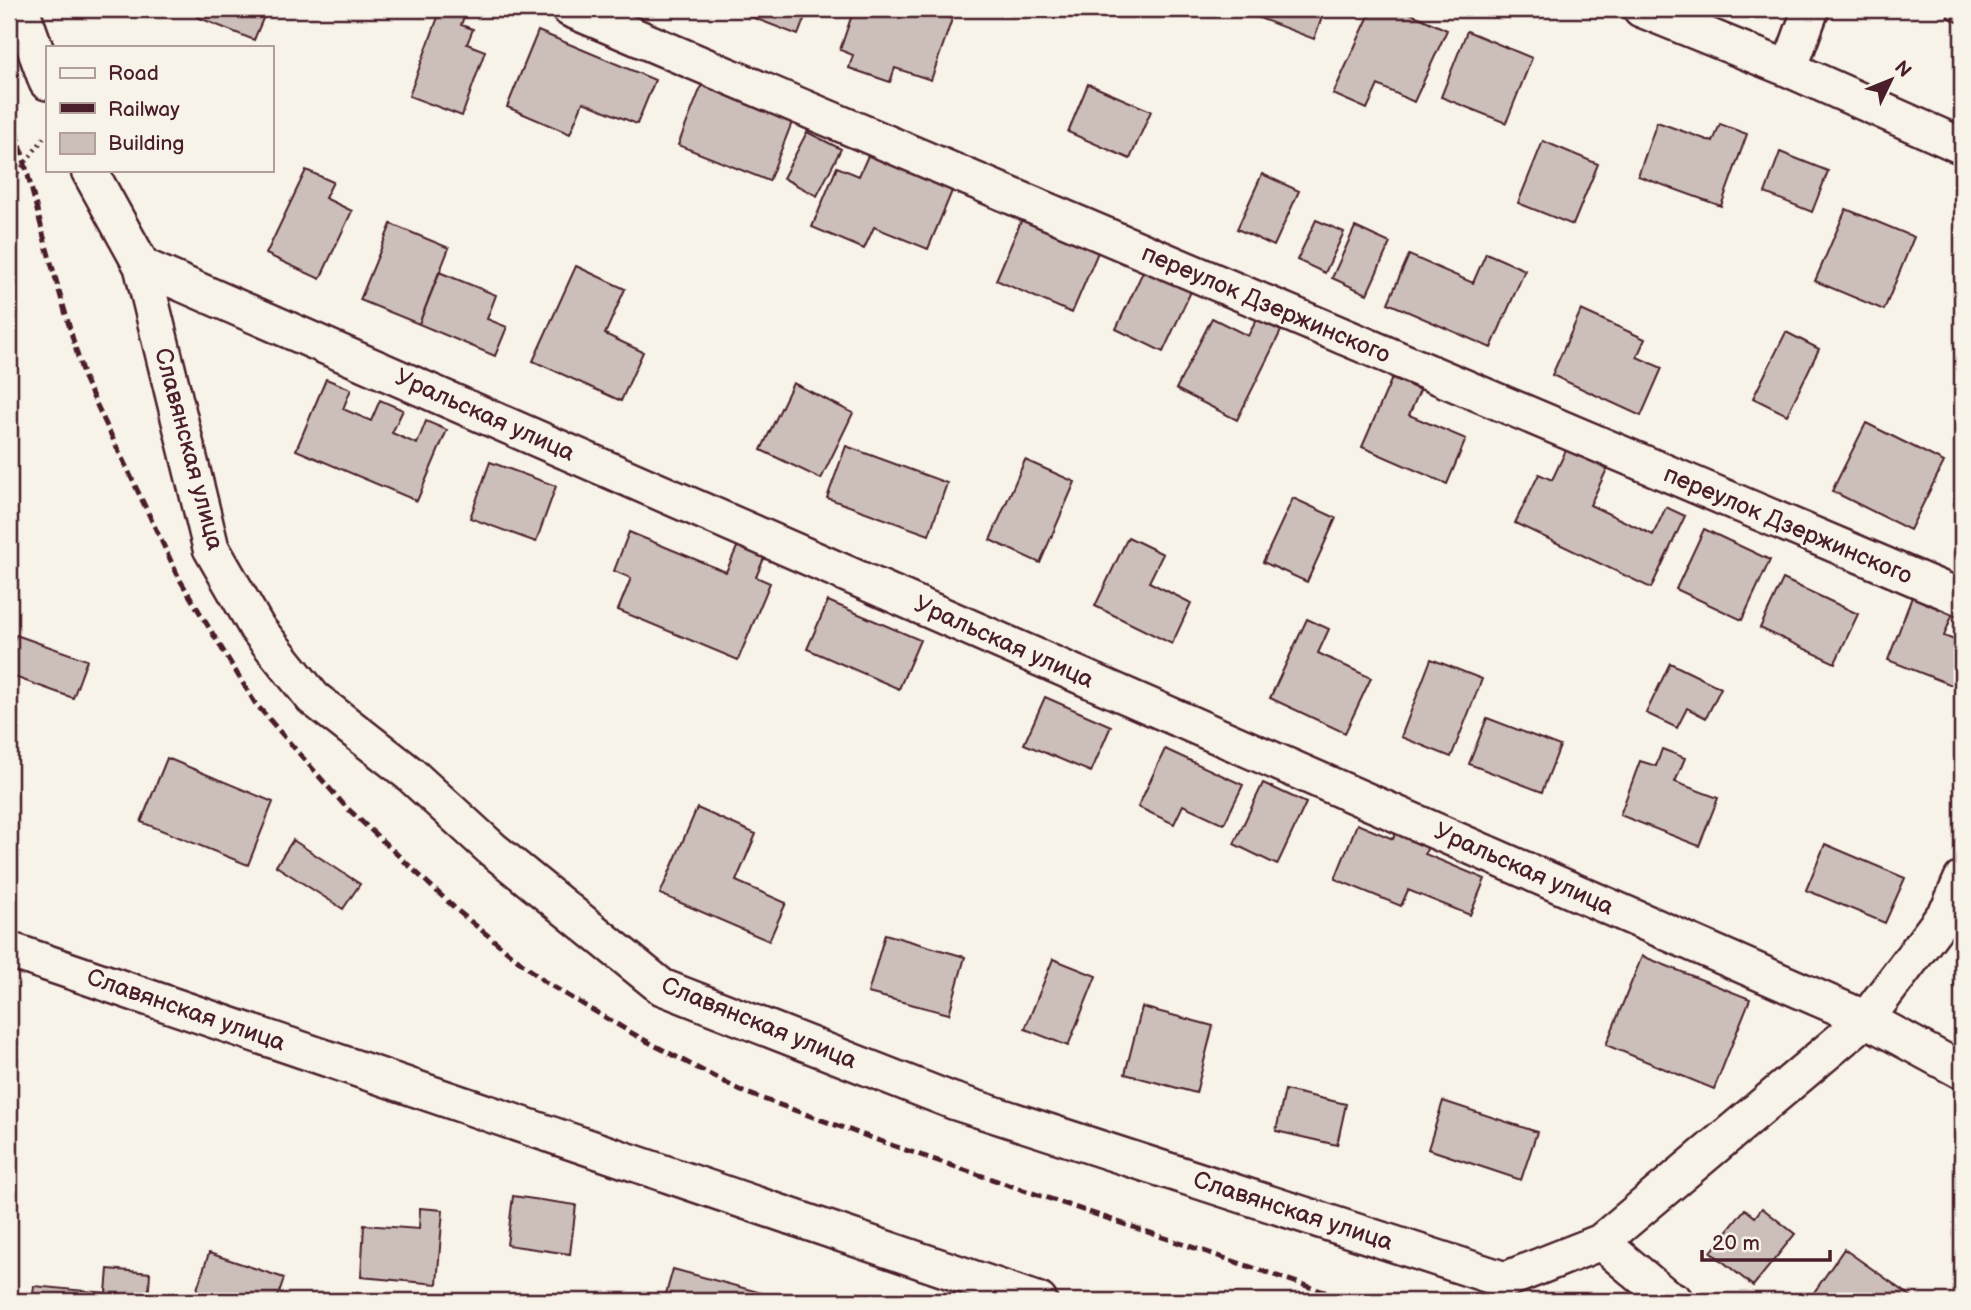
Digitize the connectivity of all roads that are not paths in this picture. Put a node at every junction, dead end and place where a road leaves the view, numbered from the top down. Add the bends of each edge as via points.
1 (21, 9) edge
2 (570, 9) edge
3 (1641, 9) edge
4 (1811, 9) edge
5 (1789, 69) junction
6 (46, 79) edge
7 (1962, 146) edge
8 (90, 172) edge
9 (142, 266) junction
10 (1962, 598) edge
11 (1962, 879) edge
12 (9, 950) edge
13 (1866, 1019) junction
14 (1962, 1071) edge
15 (1601, 1242) junction
16 (1039, 1301) edge
17 (1675, 1301) edge

1 - 6 street
2 - 10 street, переулок Дзержинского
3 - 5 street
4 - 5 street
5 - 7 street
8 - 9 street
9 - 13 street, Уральская улица
9 - 15 street, Славянская улица via 211,548 257,628 313,698 663,988 953,1101 1506,1280
11 - 13 street, Славянская улица via 1948,909
12 - 16 street, Славянская улица
13 - 14 street, Уральская улица
13 - 15 street, Славянская улица
15 - 17 street

